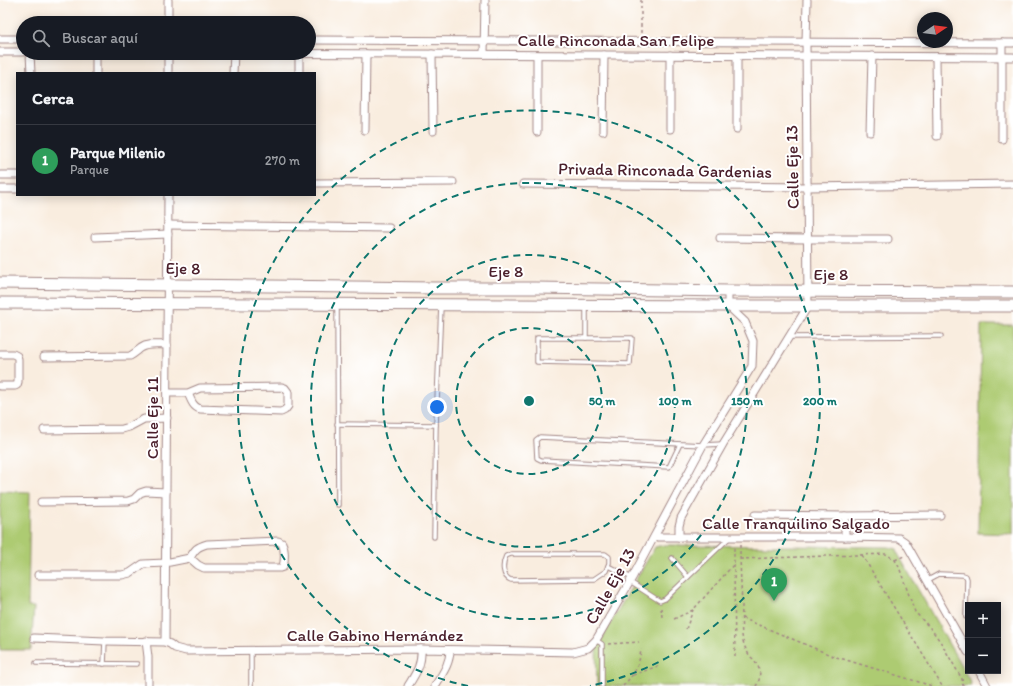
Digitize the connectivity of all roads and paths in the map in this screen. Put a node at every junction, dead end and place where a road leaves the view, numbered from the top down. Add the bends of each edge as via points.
1 (168, 0) edge
2 (485, 0) edge
3 (641, 0) edge
4 (807, 0) edge
5 (168, 16) edge
6 (0, 39) edge
7 (16, 39) edge
8 (316, 40) edge
9 (485, 40) junction
10 (641, 41) junction
11 (806, 42) junction
12 (1002, 43) junction
13 (1013, 43) edge
14 (0, 52) edge
15 (16, 52) edge
16 (316, 53) edge
17 (366, 54) junction
18 (432, 54) junction
19 (484, 54) junction
20 (537, 55) junction
21 (604, 55) junction
22 (670, 55) junction
23 (737, 56) junction
24 (806, 56) junction
25 (872, 56) junction
26 (936, 57) junction
27 (1002, 57) junction
28 (1013, 57) edge
29 (30, 60) edge
30 (96, 60) edge
31 (168, 60) edge
32 (234, 60) edge
33 (299, 60) edge
34 (30, 72) edge
35 (96, 72) edge
36 (168, 72) edge
37 (233, 72) edge
38 (299, 72) edge
39 (670, 129) dead end
40 (737, 129) dead end
41 (365, 130) dead end
42 (433, 131) dead end
43 (603, 131) dead end
44 (537, 132) dead end
45 (870, 132) dead end
46 (937, 136) dead end
47 (1002, 140) dead end
48 (0, 175) edge
49 (16, 175) edge
50 (453, 182) dead end
51 (316, 183) edge
52 (523, 184) dead end
53 (1013, 184) edge
54 (807, 187) junction
55 (0, 189) edge
56 (16, 189) edge
57 (168, 196) edge
58 (168, 225) junction
59 (390, 228) dead end
60 (168, 234) junction
61 (95, 237) dead end
62 (720, 238) dead end
63 (808, 239) junction
64 (888, 239) dead end
65 (0, 283) edge
66 (168, 284) junction
67 (728, 291) junction
68 (808, 291) junction
69 (1013, 292) edge
70 (0, 303) edge
71 (168, 304) junction
72 (336, 304) junction
73 (441, 305) junction
74 (586, 306) junction
75 (728, 306) junction
76 (808, 306) junction
77 (1013, 306) edge
78 (941, 336) dead end
79 (789, 337) junction
80 (586, 338) junction
81 (167, 345) junction
82 (0, 354) edge
83 (44, 357) dead end
84 (0, 386) edge
85 (167, 393) junction
86 (188, 393) junction
87 (167, 418) junction
88 (337, 424) junction
89 (436, 424) junction
90 (44, 430) dead end
91 (680, 444) junction
92 (703, 444) junction
93 (723, 444) junction
94 (166, 492) junction
95 (41, 502) dead end
96 (338, 505) dead end
97 (755, 515) dead end
98 (940, 515) dead end
99 (845, 516) junction
100 (434, 537) dead end
101 (654, 537) junction
102 (679, 537) junction
103 (734, 537) junction
104 (845, 537) junction
105 (862, 555) junction
106 (190, 558) junction
107 (672, 558) dead end
108 (740, 559) junction
109 (165, 563) junction
110 (734, 564) junction
111 (608, 566) junction
112 (38, 575) dead end
113 (688, 577) junction
114 (631, 580) junction
115 (928, 580) junction
116 (660, 600) junction
117 (966, 602) edge
118 (693, 610) junction
119 (662, 617) dead end
120 (674, 618) dead end
121 (742, 618) junction
122 (686, 629) dead end
123 (34, 638) dead end
124 (105, 641) junction
125 (146, 641) junction
126 (165, 642) junction
127 (599, 642) junction
128 (640, 642) dead end
129 (965, 647) edge
130 (588, 648) joint
131 (421, 649) junction
132 (641, 649) dead end
133 (450, 650) junction
134 (251, 651) junction
135 (735, 660) dead end
136 (36, 663) dead end
137 (104, 664) junction
138 (137, 664) dead end
139 (658, 666) dead end
140 (980, 674) edge
141 (633, 675) junction
142 (148, 686) edge
143 (251, 686) edge
144 (408, 686) edge
145 (435, 686) edge
146 (602, 686) edge
147 (623, 686) edge
148 (756, 686) edge
149 (932, 686) edge
150 (942, 686) edge
151 (963, 686) edge
152 (986, 686) edge

1 - 5 street
2 - 9 street
3 - 10 path
4 - 11 street, Calle Eje 13
6 - 7 street
8 - 9 street, Calle Rinconada San Felipe
9 - 10 street, Calle Rinconada San Felipe
9 - 19 street
10 - 11 street, Calle Rinconada San Felipe
11 - 12 street, Calle Rinconada San Felipe
11 - 24 street, Calle Eje 13
12 - 13 street, Calle Rinconada San Felipe
12 - 27 street
14 - 15 street
16 - 17 street, Calle Rinconada San Felipe
17 - 18 street, Calle Rinconada San Felipe
17 - 41 street
18 - 19 street, Calle Rinconada San Felipe
18 - 42 street
19 - 20 street, Calle Rinconada San Felipe
20 - 21 street, Calle Rinconada San Felipe
20 - 44 street
21 - 22 street, Calle Rinconada San Felipe
21 - 43 street
22 - 23 street, Calle Rinconada San Felipe
22 - 39 street
23 - 24 street, Calle Rinconada San Felipe
23 - 40 street
24 - 25 street, Calle Rinconada San Felipe
24 - 54 street, Calle Eje 13
25 - 26 street, Calle Rinconada San Felipe
25 - 45 street
26 - 27 street, Calle Rinconada San Felipe
26 - 46 street
27 - 28 street, Calle Rinconada San Felipe
27 - 47 street
29 - 34 street
30 - 35 street
31 - 36 street
32 - 37 street
33 - 38 street
48 - 49 street
50 - 51 street
52 - 54 street, Privada Rinconada Gardenias
53 - 54 street, Privada Rinconada Gardenias
54 - 63 street, Calle Eje 13
55 - 56 street
57 - 58 street, Calle Eje 11
58 - 59 street
58 - 60 street, Calle Eje 11
60 - 61 street
60 - 66 street, Calle Eje 11
62 - 63 street
63 - 64 street
63 - 68 street, Calle Eje 13
65 - 66 main road, Eje 8
66 - 67 main road, Eje 8
66 - 71 street, Calle Eje 11
67 - 68 main road, Eje 8
67 - 75 street
68 - 69 main road, Eje 8
68 - 76 street, Calle Eje 13
70 - 71 main road, Eje 8
71 - 72 main road, Eje 8
71 - 81 street, Calle Eje 11
72 - 73 main road, Eje 8
72 - 88 lane
73 - 74 main road, Eje 8
73 - 89 lane
74 - 75 main road, Eje 8
74 - 80 lane
75 - 76 main road, Eje 8
75 - 92 street, Calle Eje 13 via 745,322 753,341 752,366
76 - 77 main road, Eje 8
76 - 79 street
78 - 79 lane
79 - 93 street
80 - 80 lane via 537,338 537,362 630,364 632,338
81 - 83 street via 148,345 130,356
81 - 85 street, Calle Eje 11
82 - 84 street via 17,356 18,382 15,386
85 - 86 street
85 - 87 street, Calle Eje 11
86 - 86 street via 200,388 282,387 288,392 288,406 281,412 200,409 194,406
87 - 90 street via 144,419 122,429
87 - 94 street, Calle Eje 11
88 - 89 lane
88 - 96 lane
89 - 100 lane
91 - 91 lane via 540,437 536,440 537,458 541,460 669,468
91 - 92 lane
92 - 93 lane
92 - 101 street, Calle Eje 13
93 - 102 street via 681,518
94 - 95 street via 146,491 128,501
94 - 109 street, Calle Eje 11
97 - 99 street
98 - 99 street
99 - 104 street
101 - 102 street, Calle Tranquilino Salgado
101 - 114 street, Calle Eje 13
102 - 103 street, Calle Tranquilino Salgado
103 - 104 street, Calle Tranquilino Salgado
103 - 108 path
103 - 110 path
103 - 113 lane
104 - 115 street, Calle Tranquilino Salgado via 902,540
105 - 108 path
105 - 150 path
105 - 151 path via 886,554 895,560 914,612 940,641 962,679
106 - 106 street via 195,550 207,544 278,541 284,546 284,563 280,568 204,568
106 - 109 street
107 - 113 lane
108 - 121 path
109 - 112 street via 143,564 122,575
109 - 126 street, Calle Eje 11
110 - 118 path
110 - 135 path
111 - 111 lane via 610,558 605,554 511,554 506,556 504,575 511,580 594,580 606,571
111 - 114 lane
113 - 116 lane via 665,599
114 - 116 lane
114 - 127 street, Calle Eje 13
115 - 117 lane via 939,574 966,576
115 - 129 street, Calle Tranquilino Salgado
116 - 119 path
118 - 120 path
118 - 122 path
121 - 148 path via 745,648 757,664 760,673
121 - 149 path via 833,656
123 - 124 street
124 - 125 street
124 - 137 lane
125 - 126 street
125 - 142 street
126 - 134 street, Calle Gabino Hernández via 186,651
127 - 128 path
127 - 130 street, Calle Eje 13
127 - 146 lane
130 - 133 street, Calle Gabino Hernández via 573,652
131 - 133 street, Calle Gabino Hernández
131 - 134 street, Calle Gabino Hernández
131 - 144 street via 419,667
132 - 141 path via 640,660
133 - 145 street via 450,659
134 - 143 lane
136 - 137 lane
137 - 138 lane
139 - 141 path
140 - 152 street
141 - 147 path

